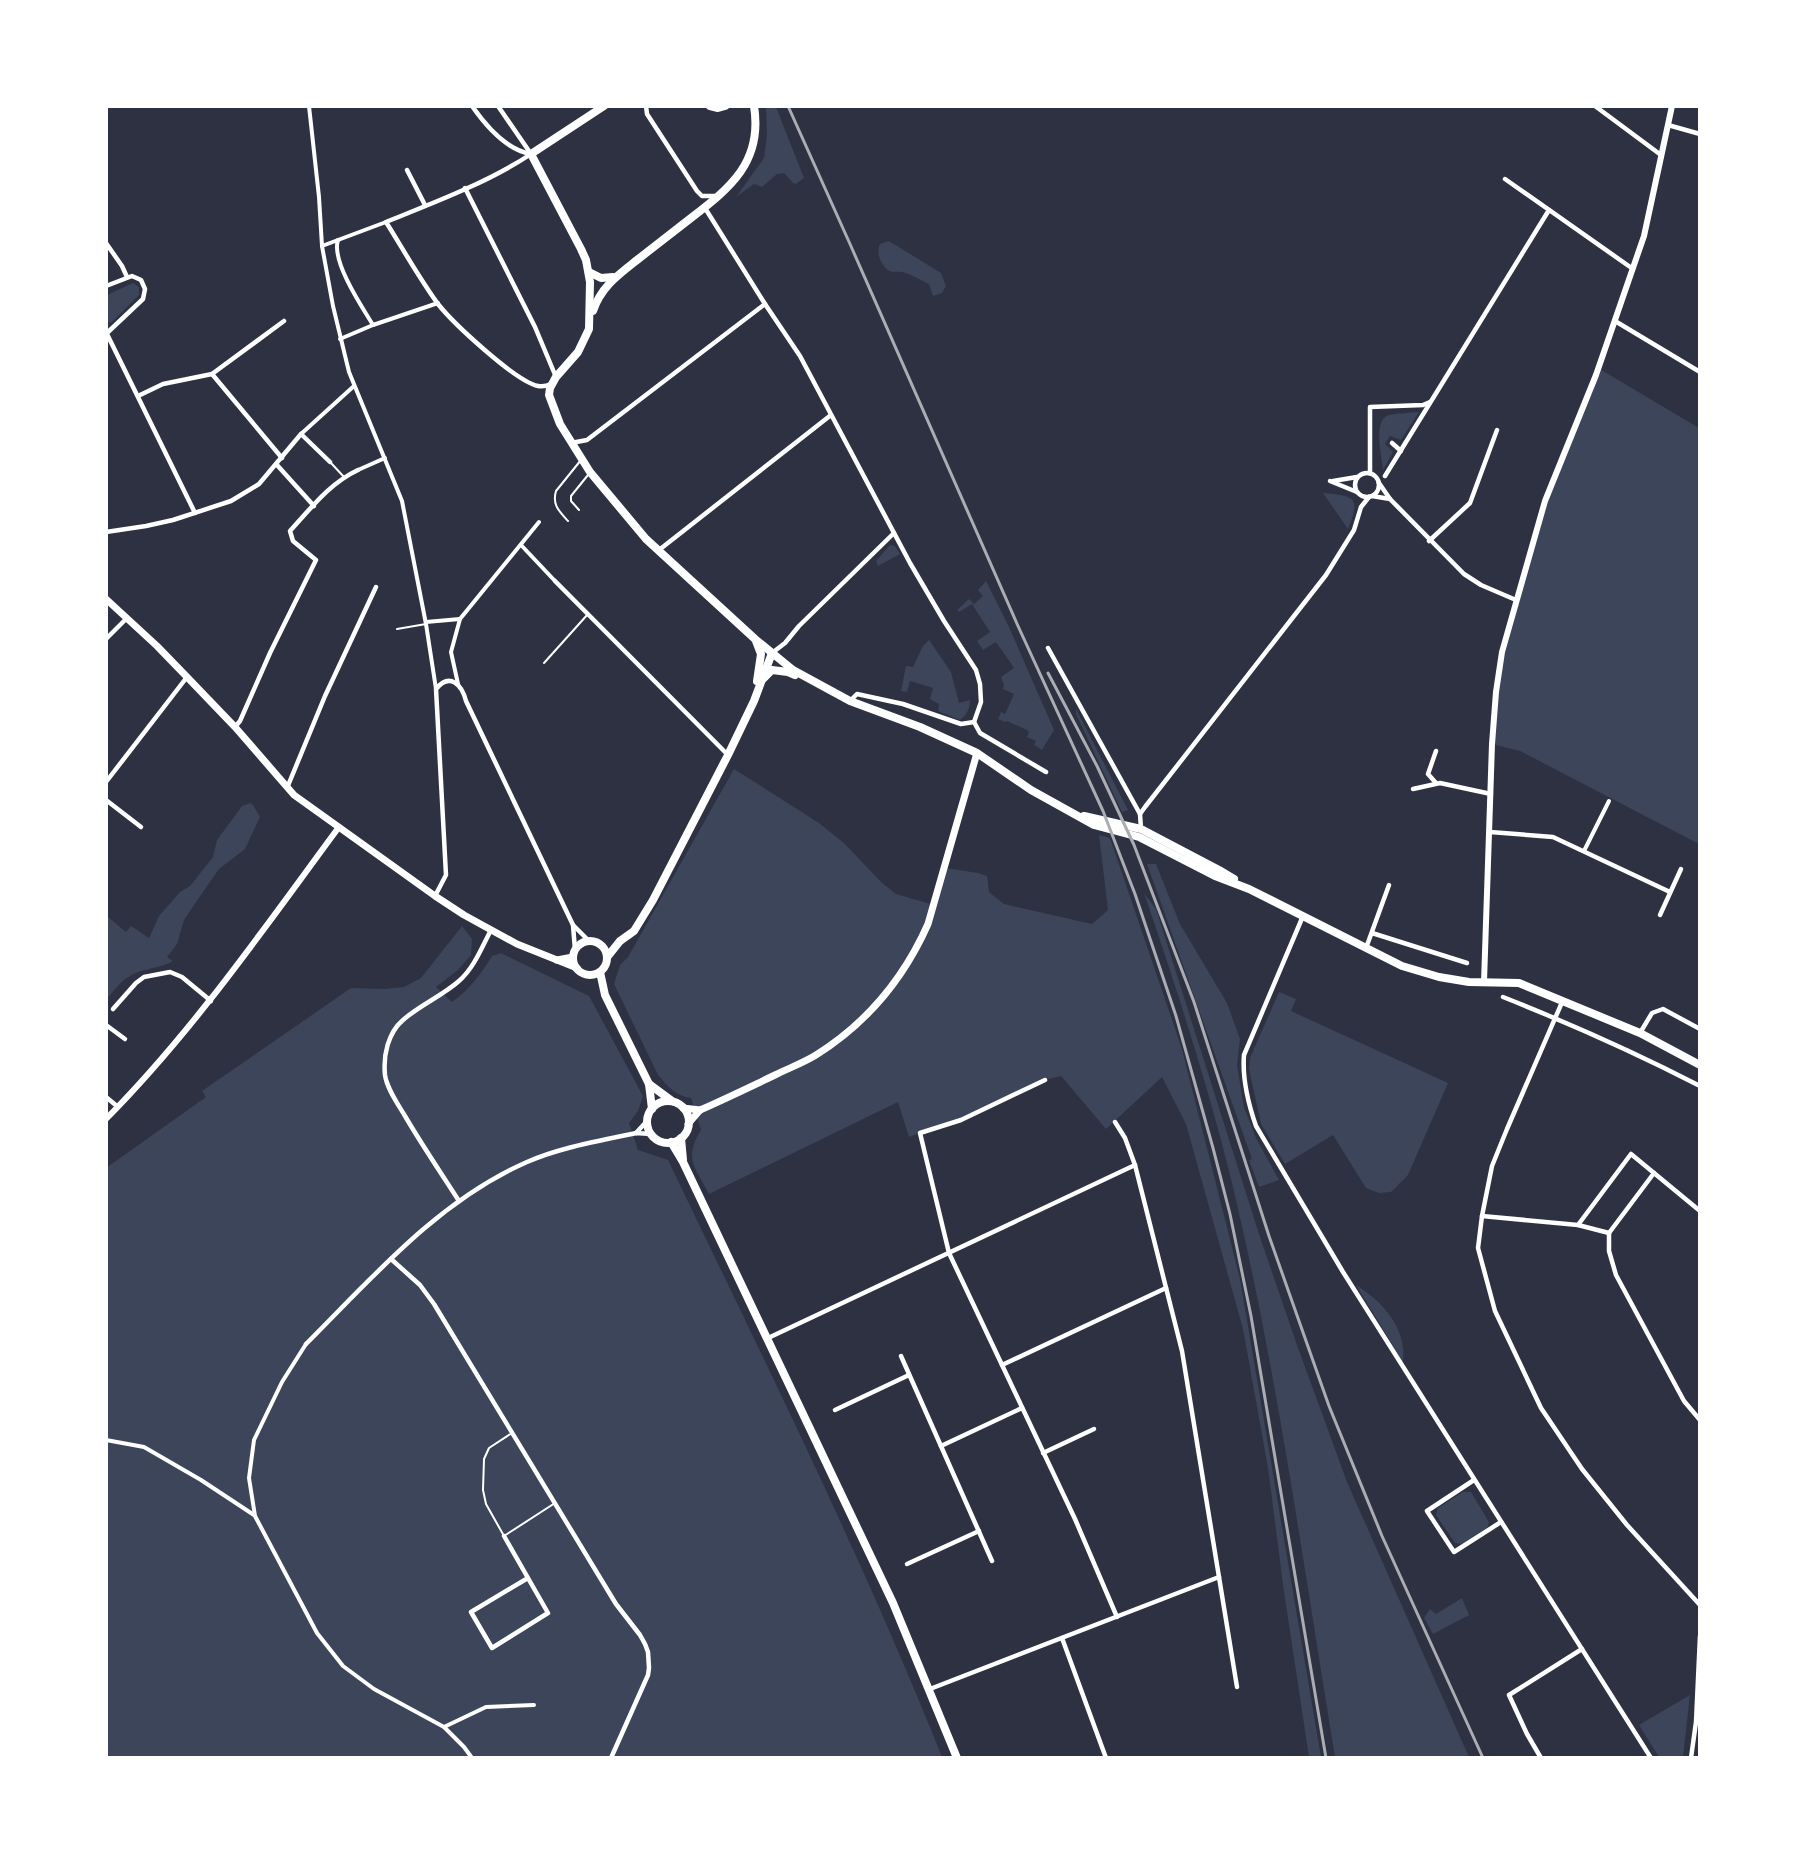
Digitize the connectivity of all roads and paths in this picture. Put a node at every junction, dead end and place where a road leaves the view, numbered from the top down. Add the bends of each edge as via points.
1 (309, 106) edge
2 (472, 106) edge
3 (498, 106) edge
4 (604, 106) edge
5 (646, 106) edge
6 (710, 106) edge
7 (725, 106) edge
8 (754, 106) edge
9 (1595, 106) edge
10 (1672, 106) edge
11 (1668, 125) junction
12 (1700, 134) edge
13 (531, 154) junction
14 (1661, 155) junction
15 (407, 170) dead end
16 (1505, 179) dead end
17 (465, 188) junction
18 (722, 194) junction
19 (425, 205) junction
20 (705, 208) junction
21 (1549, 210) junction
22 (386, 222) junction
23 (338, 240) junction
24 (106, 243) edge
25 (322, 246) junction
26 (1633, 269) junction
27 (589, 272) junction
28 (127, 277) junction
29 (615, 277) junction
30 (106, 286) edge
31 (438, 303) junction
32 (765, 304) junction
33 (591, 318) junction
34 (284, 321) dead end
35 (1616, 321) junction
36 (373, 325) junction
37 (107, 333) edge
38 (340, 340) junction
39 (1700, 372) edge
40 (212, 374) junction
41 (554, 380) junction
42 (354, 386) junction
43 (138, 396) junction
44 (1432, 401) junction
45 (831, 415) junction
46 (1497, 430) dead end
47 (301, 434) junction
48 (570, 443) junction
49 (1392, 443) dead end
50 (1401, 451) junction
51 (282, 458) junction
52 (385, 458) junction
53 (581, 460) junction
54 (330, 462) joint
55 (277, 465) junction
56 (358, 470) joint
57 (590, 472) junction
58 (1370, 473) junction
59 (1385, 476) dead end
60 (344, 477) junction
61 (1358, 477) junction
62 (1379, 483) junction
63 (1358, 493) junction
64 (1371, 496) junction
65 (1390, 499) junction
66 (314, 506) junction
67 (1361, 507) junction
68 (579, 510) dead end
69 (195, 513) junction
70 (568, 521) dead end
71 (539, 522) dead end
72 (106, 532) edge
73 (894, 533) junction
74 (1429, 541) junction
75 (521, 545) junction
76 (659, 550) junction
77 (555, 581) joint
78 (376, 587) dead end
79 (106, 599) edge
80 (1516, 600) junction
81 (588, 614) junction
82 (127, 618) junction
83 (460, 619) junction
84 (426, 623) junction
85 (397, 629) dead end
86 (106, 639) edge
87 (755, 639) junction
88 (1048, 648) dead end
89 (772, 654) junction
90 (544, 663) dead end
91 (187, 676) junction
92 (762, 680) junction
93 (460, 686) junction
94 (436, 689) junction
95 (834, 692) junction
96 (850, 700) junction
97 (754, 701) junction
98 (974, 722) junction
99 (235, 727) junction
100 (1436, 752) dead end
101 (977, 753) junction
102 (728, 755) junction
103 (1046, 772) dead end
104 (106, 782) edge
105 (1436, 783) junction
106 (287, 788) junction
107 (1413, 789) dead end
108 (1491, 794) junction
109 (106, 800) edge
110 (1609, 801) dead end
111 (1140, 814) junction
112 (1076, 815) junction
113 (141, 827) dead end
114 (339, 827) junction
115 (1141, 829) junction
116 (1490, 832) junction
117 (1584, 851) junction
118 (1681, 869) dead end
119 (1389, 885) dead end
120 (1249, 889) junction
121 (1670, 892) junction
122 (435, 896) junction
123 (1660, 915) dead end
124 (1303, 916) junction
125 (573, 925) junction
126 (490, 930) junction
127 (1372, 933) junction
128 (589, 941) junction
129 (620, 941) junction
130 (601, 945) junction
131 (1366, 948) junction
132 (574, 953) junction
133 (608, 956) junction
134 (557, 960) junction
135 (1467, 963) dead end
136 (577, 968) junction
137 (600, 972) junction
138 (589, 975) junction
139 (1484, 982) junction
140 (606, 995) junction
141 (1503, 997) dead end
142 (1563, 1000) junction
143 (211, 1001) junction
144 (113, 1009) dead end
145 (1556, 1018) junction
146 (106, 1024) edge
147 (1700, 1029) edge
148 (1640, 1033) junction
149 (125, 1039) dead end
150 (1700, 1065) edge
151 (1045, 1080) dead end
152 (649, 1084) junction
153 (1700, 1086) edge
154 (106, 1097) edge
155 (673, 1102) junction
156 (118, 1107) junction
157 (683, 1108) junction
158 (652, 1109) junction
159 (700, 1110) junction
160 (106, 1119) edge
161 (647, 1121) junction
162 (1114, 1122) dead end
163 (688, 1124) junction
164 (636, 1133) junction
165 (651, 1134) junction
166 (681, 1138) junction
167 (670, 1142) junction
168 (683, 1162) junction
169 (1135, 1165) junction
170 (1654, 1173) junction
171 (459, 1201) junction
172 (1700, 1211) edge
173 (1482, 1216) junction
174 (1578, 1225) junction
175 (1609, 1233) junction
176 (949, 1253) junction
177 (391, 1259) junction
178 (1166, 1288) junction
179 (766, 1339) junction
180 (306, 1344) joint
181 (901, 1356) dead end
182 (1002, 1365) junction
183 (909, 1375) junction
184 (1022, 1408) junction
185 (836, 1410) dead end
186 (1700, 1420) edge
187 (1094, 1429) dead end
188 (512, 1433) junction
189 (106, 1440) edge
190 (941, 1446) junction
191 (1043, 1453) junction
192 (1474, 1480) junction
193 (555, 1503) junction
194 (255, 1516) junction
195 (1501, 1522) junction
196 (979, 1532) junction
197 (504, 1536) junction
198 (992, 1561) dead end
199 (907, 1564) dead end
200 (1219, 1577) junction
201 (528, 1578) junction
202 (1700, 1605) edge
203 (1117, 1617) junction
204 (1700, 1636) edge
205 (1062, 1638) junction
206 (1582, 1649) junction
207 (1237, 1688) dead end
208 (930, 1689) junction
209 (534, 1705) dead end
210 (444, 1727) junction
211 (472, 1758) edge
212 (611, 1758) edge
213 (957, 1758) edge
214 (1106, 1758) edge
215 (1541, 1758) edge
216 (1651, 1758) edge
217 (1691, 1758) edge

1 - 25 street
2 - 13 street via 502,140 522,153
3 - 13 street
4 - 13 main road
5 - 18 street via 647,114 697,191 707,197
6 - 7 main road
8 - 18 main road via 756,130 750,155
9 - 14 street
10 - 11 street
11 - 12 street
11 - 14 street
13 - 17 street
13 - 27 main road
14 - 26 street
15 - 19 street
16 - 21 street
17 - 19 street
17 - 41 street via 535,327
18 - 20 main road
19 - 22 street
20 - 29 main road
20 - 32 street
21 - 26 street
21 - 44 street
22 - 23 street
22 - 31 street
23 - 25 street
23 - 36 street via 336,247 349,285
24 - 28 street
25 - 38 street
26 - 35 street
27 - 29 main road via 601,278
27 - 33 main road
28 - 30 street
28 - 37 street via 141,280 145,295
29 - 33 main road via 599,297
31 - 36 street
31 - 41 street via 467,334 522,378 540,387
32 - 45 street via 800,356
32 - 48 street via 587,440
33 - 41 main road via 583,345
34 - 40 street
35 - 39 street
35 - 80 street via 1545,501
36 - 38 street
37 - 43 street
38 - 42 street
40 - 43 street via 163,384
40 - 51 street
41 - 48 main road via 549,395
42 - 47 street
42 - 52 street
43 - 69 street
44 - 50 street
44 - 58 street via 1423,405 1370,407
45 - 73 street
45 - 76 street
46 - 74 street via 1470,503
47 - 51 street
47 - 54 street
48 - 53 main road
49 - 50 street
50 - 59 street
51 - 55 street
52 - 56 street
52 - 84 street via 402,501
53 - 57 main road
53 - 70 lane via 554,497 555,507
54 - 60 lane
55 - 66 street
55 - 69 street via 244,494
56 - 60 street
57 - 68 lane via 572,496 571,501
57 - 76 main road
58 - 61 street
58 - 62 street
60 - 66 street
61 - 63 street
61 - 63 street via 1330,482
62 - 64 street
62 - 65 street
63 - 64 street
63 - 67 street
64 - 65 street
64 - 67 street
65 - 74 street
66 - 99 street via 290,531 293,541 316,560
67 - 111 street via 1353,530 1326,575
69 - 72 street
71 - 75 street
73 - 89 street
73 - 98 street via 934,606 976,670 981,702
74 - 80 street via 1464,574
75 - 77 street
75 - 83 street
76 - 87 main road
77 - 81 street
78 - 106 street
79 - 82 main road
80 - 108 street via 1496,692
81 - 90 lane
81 - 102 street
82 - 86 street
82 - 91 main road
83 - 84 street
83 - 93 street via 451,652
84 - 85 lane
84 - 94 street
87 - 89 main road
87 - 97 main road via 761,654
88 - 111 street
89 - 92 main road
89 - 95 main road
91 - 99 main road
91 - 104 street
92 - 95 main road via 772,670 788,672
92 - 97 main road
93 - 94 street via 446,681
93 - 125 street
94 - 122 street via 446,875
95 - 96 main road
96 - 98 street via 857,694 883,698 961,724
96 - 101 main road
97 - 102 main road
98 - 103 street via 980,733
99 - 106 main road
100 - 105 street via 1428,774
101 - 112 main road
101 - 159 main road via 934,905 918,947 902,973 871,1011 833,1044
102 - 129 main road via 653,900 634,931
105 - 107 street
105 - 108 street
106 - 114 main road
108 - 116 street
109 - 113 street
110 - 117 street
111 - 115 street
112 - 115 main road
112 - 120 main road via 1094,825 1138,837
114 - 122 main road
114 - 143 street
115 - 120 main road
116 - 117 street via 1552,837
116 - 139 street
117 - 121 street
118 - 121 street
119 - 127 street
120 - 124 main road
121 - 123 street
122 - 126 main road
124 - 131 main road
124 - 192 street via 1244,1054 1249,1105 1256,1126 1334,1257
125 - 128 street
125 - 132 street
126 - 134 main road
126 - 171 street via 459,981 396,1027 385,1057 388,1085
127 - 131 street
127 - 135 street
128 - 130 main road
128 - 132 main road
129 - 130 main road
129 - 133 main road
130 - 133 main road
131 - 139 main road via 1422,972
132 - 134 main road
132 - 136 main road
133 - 137 main road
134 - 136 main road
136 - 138 main road
137 - 138 main road
137 - 140 main road
138 - 140 main road
139 - 142 main road via 1519,983
140 - 152 main road
141 - 145 street
142 - 145 street
142 - 148 main road
143 - 144 street via 170,972 136,982
143 - 156 street
145 - 153 street
145 - 173 street via 1492,1166
146 - 149 street
147 - 148 street via 1663,1009 1652,1013
148 - 150 main road
151 - 176 street via 961,1120 920,1133
152 - 155 main road
152 - 158 main road
154 - 156 street
155 - 157 main road
155 - 158 main road via 661,1102
156 - 160 street
157 - 159 main road
157 - 163 main road
158 - 161 main road
159 - 163 main road
161 - 164 street
161 - 165 main road
162 - 169 street
163 - 166 main road
164 - 165 street
164 - 171 street via 538,1158
165 - 167 main road
166 - 167 main road
166 - 168 main road
167 - 168 main road
168 - 179 main road
169 - 176 street
169 - 178 street
170 - 172 street
170 - 174 street via 1631,1154
170 - 175 street
171 - 177 street
173 - 174 street
173 - 202 street via 1478,1248 1495,1311 1541,1408 1627,1525
174 - 175 street
175 - 186 street via 1616,1275 1684,1401
176 - 179 street
176 - 182 street
177 - 180 street
177 - 188 street via 434,1304
178 - 182 street
178 - 200 street via 1182,1351
179 - 208 main road
180 - 194 street via 282,1382 254,1440 249,1478
181 - 183 street
182 - 184 street
183 - 185 street
183 - 190 street
184 - 190 street
184 - 191 street
187 - 191 street
188 - 193 street
188 - 197 lane via 489,1448 484,1459 486,1504
189 - 194 street via 144,1447
190 - 196 street
191 - 203 street
192 - 195 street
192 - 195 street via 1427,1511 1454,1552
193 - 197 lane
193 - 212 street via 648,1652 648,1675
194 - 210 street via 317,1633 343,1666 374,1689
195 - 206 street
196 - 198 street
196 - 199 street
197 - 201 street
200 - 203 street
200 - 207 street
201 - 201 street via 471,1612 492,1648 548,1613
203 - 205 street
204 - 217 street
205 - 208 street
205 - 214 street
206 - 215 street via 1509,1695
206 - 216 street
208 - 213 main road
209 - 210 street via 486,1707
210 - 211 street

